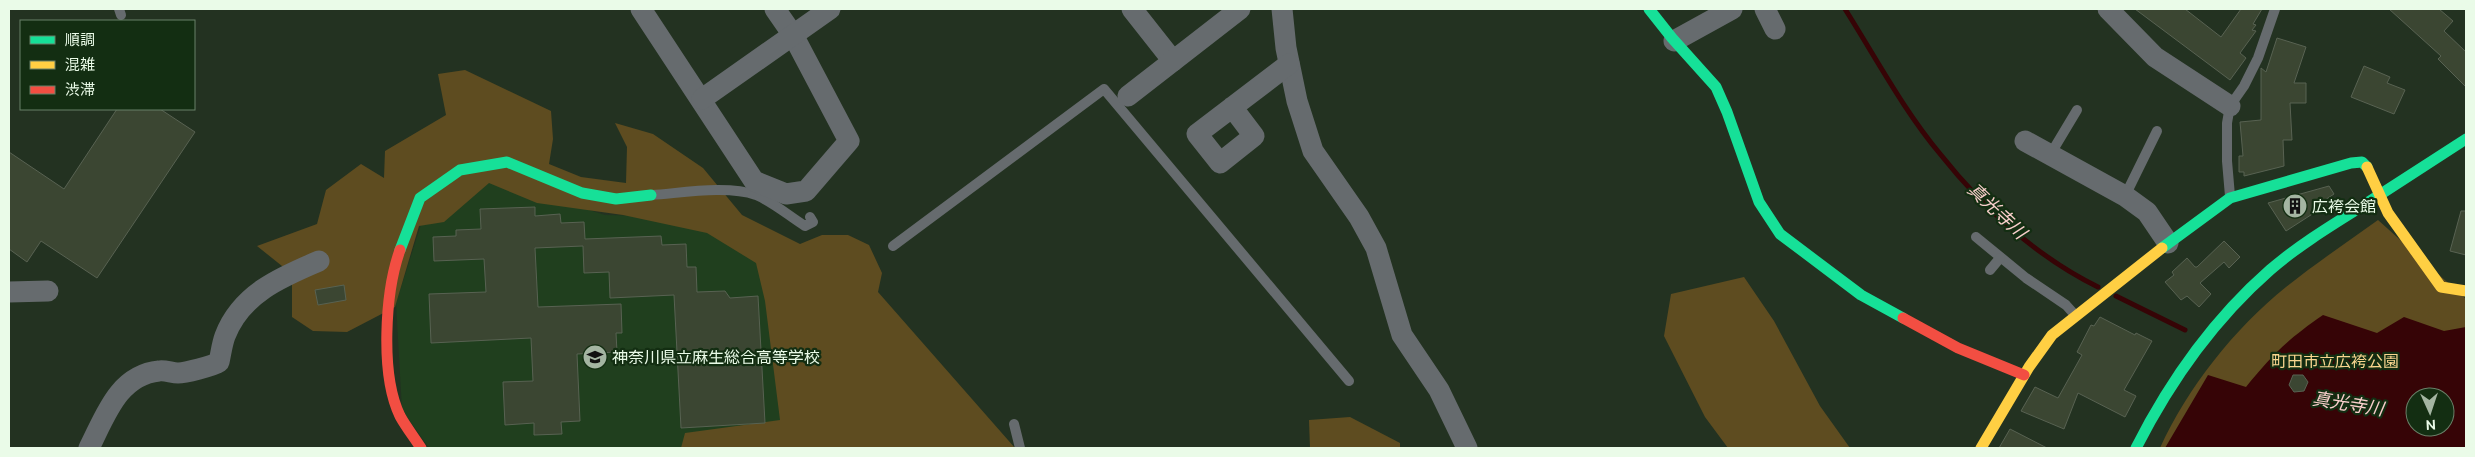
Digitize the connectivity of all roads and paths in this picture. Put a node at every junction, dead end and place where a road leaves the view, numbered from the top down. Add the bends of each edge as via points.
1 (641, 9) edge
2 (775, 9) edge
3 (830, 9) edge
4 (1132, 9) edge
5 (1240, 9) edge
6 (1282, 9) edge
7 (1649, 9) edge
8 (1732, 9) edge
9 (1765, 9) edge
10 (2108, 9) edge
11 (2275, 9) edge
12 (1775, 29) dead end
13 (793, 35) junction
14 (1674, 41) junction
15 (1173, 61) junction
16 (1289, 64) junction
17 (702, 99) junction
18 (1123, 100) junction
19 (2230, 106) junction
20 (1232, 107) dead end
21 (2077, 110) dead end
22 (2156, 131) dead end
23 (2466, 138) edge
24 (2025, 141) dead end
25 (2050, 155) junction
26 (651, 195) joint
27 (2381, 195) junction
28 (2124, 196) junction
29 (2230, 198) junction
30 (810, 217) dead end
31 (1976, 237) dead end
32 (2168, 243) junction
33 (893, 246) dead end
34 (2000, 258) junction
35 (319, 261) dead end
36 (1990, 270) dead end
37 (48, 291) dead end
38 (2466, 291) edge
39 (9, 292) edge
40 (2077, 316) junction
41 (2024, 375) junction
42 (1349, 381) dead end
43 (1014, 424) dead end
44 (89, 448) edge
45 (421, 448) edge
46 (1020, 448) edge
47 (1467, 448) edge
48 (1981, 448) edge
49 (2136, 448) edge

1 - 17 street
2 - 13 street
3 - 13 street
4 - 15 street
5 - 15 street
6 - 16 street
7 - 14 street
8 - 14 street
9 - 12 street
10 - 19 street via 2155,57
11 - 19 lane via 2258,58
13 - 17 street
13 - 17 street via 849,141 800,196 754,181
14 - 41 street via 1713,82 1750,186 1770,223 1780,234 1876,304 1958,348
15 - 18 street
16 - 20 street
16 - 47 street via 1313,151 1359,217 1376,248 1402,335 1439,390
18 - 33 lane via 1104,89
18 - 42 lane
19 - 29 lane via 2227,161
21 - 25 lane
22 - 28 lane
23 - 27 street
24 - 25 street
25 - 28 street
26 - 30 lane via 716,190 744,192 756,195 805,226 813,222
26 - 45 street via 616,199 582,193 507,162 460,170 420,198 396,262 386,332 391,384 400,416
27 - 29 street via 2366,164 2357,162
27 - 38 street via 2388,213 2442,287
27 - 49 street via 2297,249 2226,314 2185,364
28 - 32 street via 2147,212
29 - 32 street
31 - 34 lane
32 - 40 street
34 - 36 lane
34 - 40 lane
35 - 44 street via 278,279 255,294 225,335 219,362 211,368 193,369 181,374 159,371 128,383 116,396
37 - 39 street
40 - 41 street via 2052,335
41 - 48 street
43 - 46 lane

